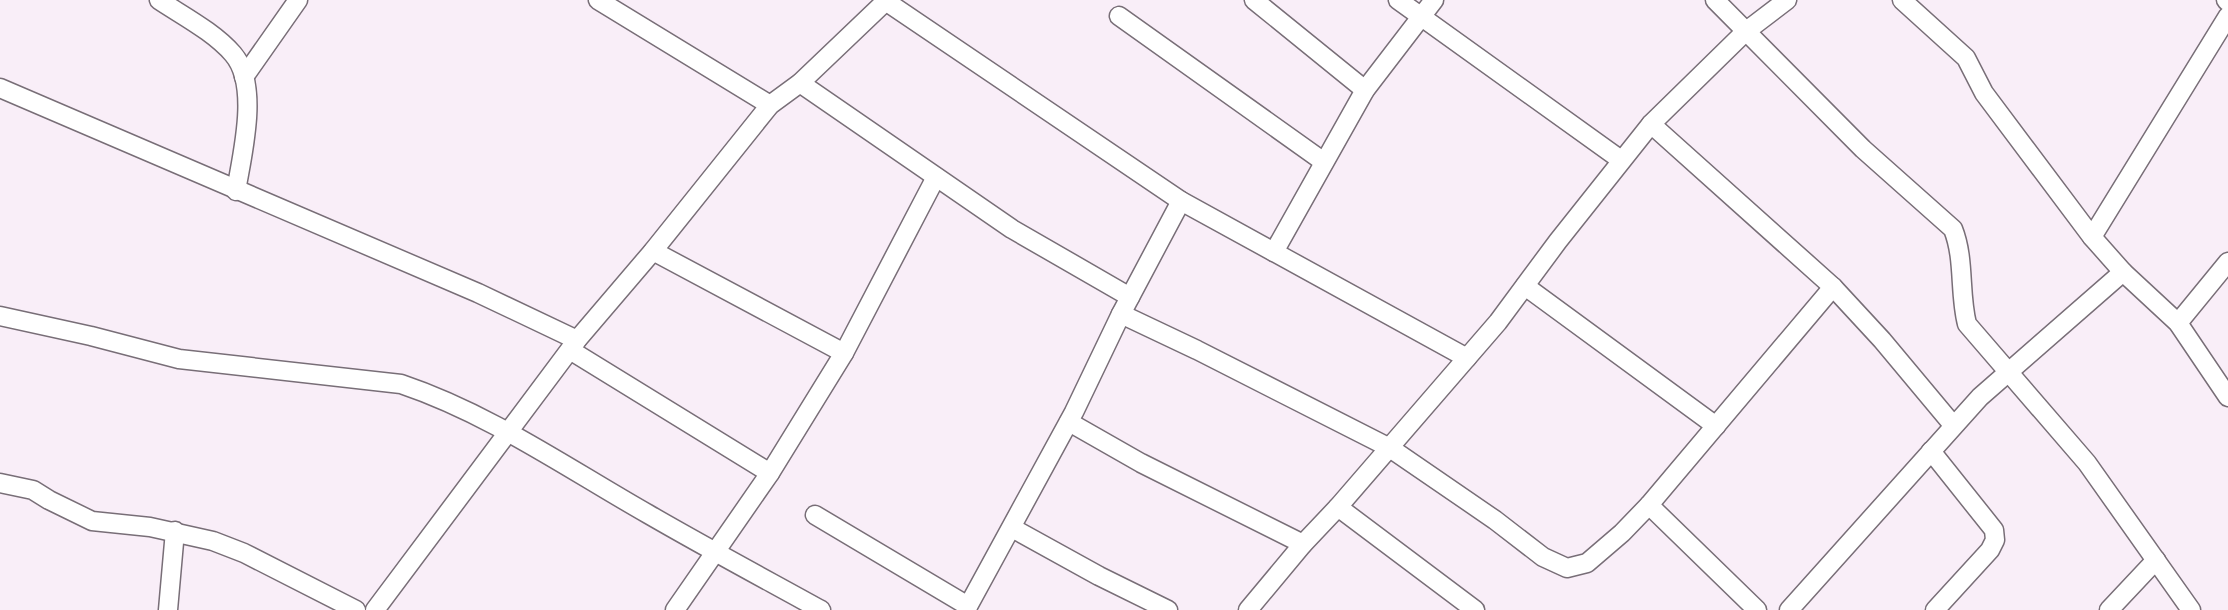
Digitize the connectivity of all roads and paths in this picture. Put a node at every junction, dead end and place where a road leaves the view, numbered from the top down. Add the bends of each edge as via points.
1 (159, 0) edge
2 (298, 0) edge
3 (597, 0) edge
4 (1254, 0) edge
5 (1398, 0) edge
6 (1434, 0) edge
7 (1714, 0) edge
8 (1787, 0) edge
9 (1902, 0) edge
10 (886, 1) edge
11 (1119, 16) dead end
12 (2228, 16) edge
13 (1422, 17) junction
14 (1745, 32) junction
15 (244, 77) junction
16 (800, 83) junction
17 (0, 88) edge
18 (1365, 90) junction
19 (770, 105) junction
20 (1651, 124) junction
21 (1621, 160) junction
22 (1324, 162) junction
23 (936, 177) junction
24 (236, 191) junction
25 (1181, 201) junction
26 (2092, 237) junction
27 (653, 251) junction
28 (1274, 252) junction
29 (2228, 262) edge
30 (2123, 272) junction
31 (1525, 286) junction
32 (1833, 287) junction
33 (1130, 297) junction
34 (1121, 314) junction
35 (0, 316) edge
36 (2178, 323) junction
37 (573, 345) junction
38 (844, 352) junction
39 (1467, 358) junction
40 (2007, 371) junction
41 (2228, 397) edge
42 (1069, 422) junction
43 (1953, 425) junction
44 (1716, 426) junction
45 (509, 432) junction
46 (1390, 448) junction
47 (1931, 451) junction
48 (770, 473) junction
49 (0, 483) edge
50 (1649, 505) junction
51 (1338, 507) junction
52 (814, 515) dead end
53 (1012, 528) junction
54 (175, 531) junction
55 (1303, 544) junction
56 (718, 551) junction
57 (2156, 560) junction
58 (1258, 606) edge
59 (967, 608) edge
60 (168, 610) edge
61 (356, 610) edge
62 (375, 610) edge
63 (675, 610) edge
64 (821, 610) edge
65 (1168, 610) edge
66 (1475, 610) edge
67 (1757, 610) edge
68 (1789, 610) edge
69 (1935, 610) edge
70 (2109, 610) edge
71 (2191, 610) edge

1 - 15 street via 222,44 235,56
2 - 15 street
3 - 19 street
4 - 18 street
5 - 13 street
6 - 13 street
7 - 14 street
8 - 14 street
9 - 26 street via 1966,58 1984,93
10 - 16 street
10 - 25 street
11 - 22 street
12 - 26 street
13 - 18 street
13 - 21 street
14 - 20 street
14 - 40 street via 1863,149 1953,229 1959,244 1967,324
15 - 24 street via 246,127
16 - 19 street
16 - 23 street
17 - 24 street
18 - 22 street
19 - 27 street
20 - 21 street
20 - 32 street
21 - 31 street
22 - 28 street
23 - 33 street via 1040,246
23 - 38 street
24 - 37 street via 478,293
25 - 28 street
25 - 33 street
26 - 30 street
27 - 37 street
27 - 38 street
28 - 39 street
29 - 36 street
30 - 36 street
30 - 40 street
31 - 39 street
31 - 44 street
32 - 43 street
32 - 44 street
33 - 34 street
34 - 42 street
34 - 46 street
35 - 45 street via 179,359 401,384
36 - 41 street
37 - 45 street
37 - 48 street
38 - 48 street
39 - 46 street
40 - 43 street
40 - 57 street via 2087,463
42 - 53 street
42 - 55 street
43 - 47 street
44 - 50 street
45 - 56 street
45 - 62 street
46 - 50 street via 1543,557 1567,568 1587,563
46 - 51 street
47 - 68 street
47 - 69 street via 1994,530 1990,550
48 - 56 street
49 - 54 street via 33,490 92,521
50 - 67 street
51 - 55 street
51 - 66 street
52 - 59 street
53 - 59 street
53 - 65 street
54 - 60 street
54 - 61 street via 244,553
55 - 58 street
56 - 63 street
56 - 64 street
57 - 70 street
57 - 71 street

